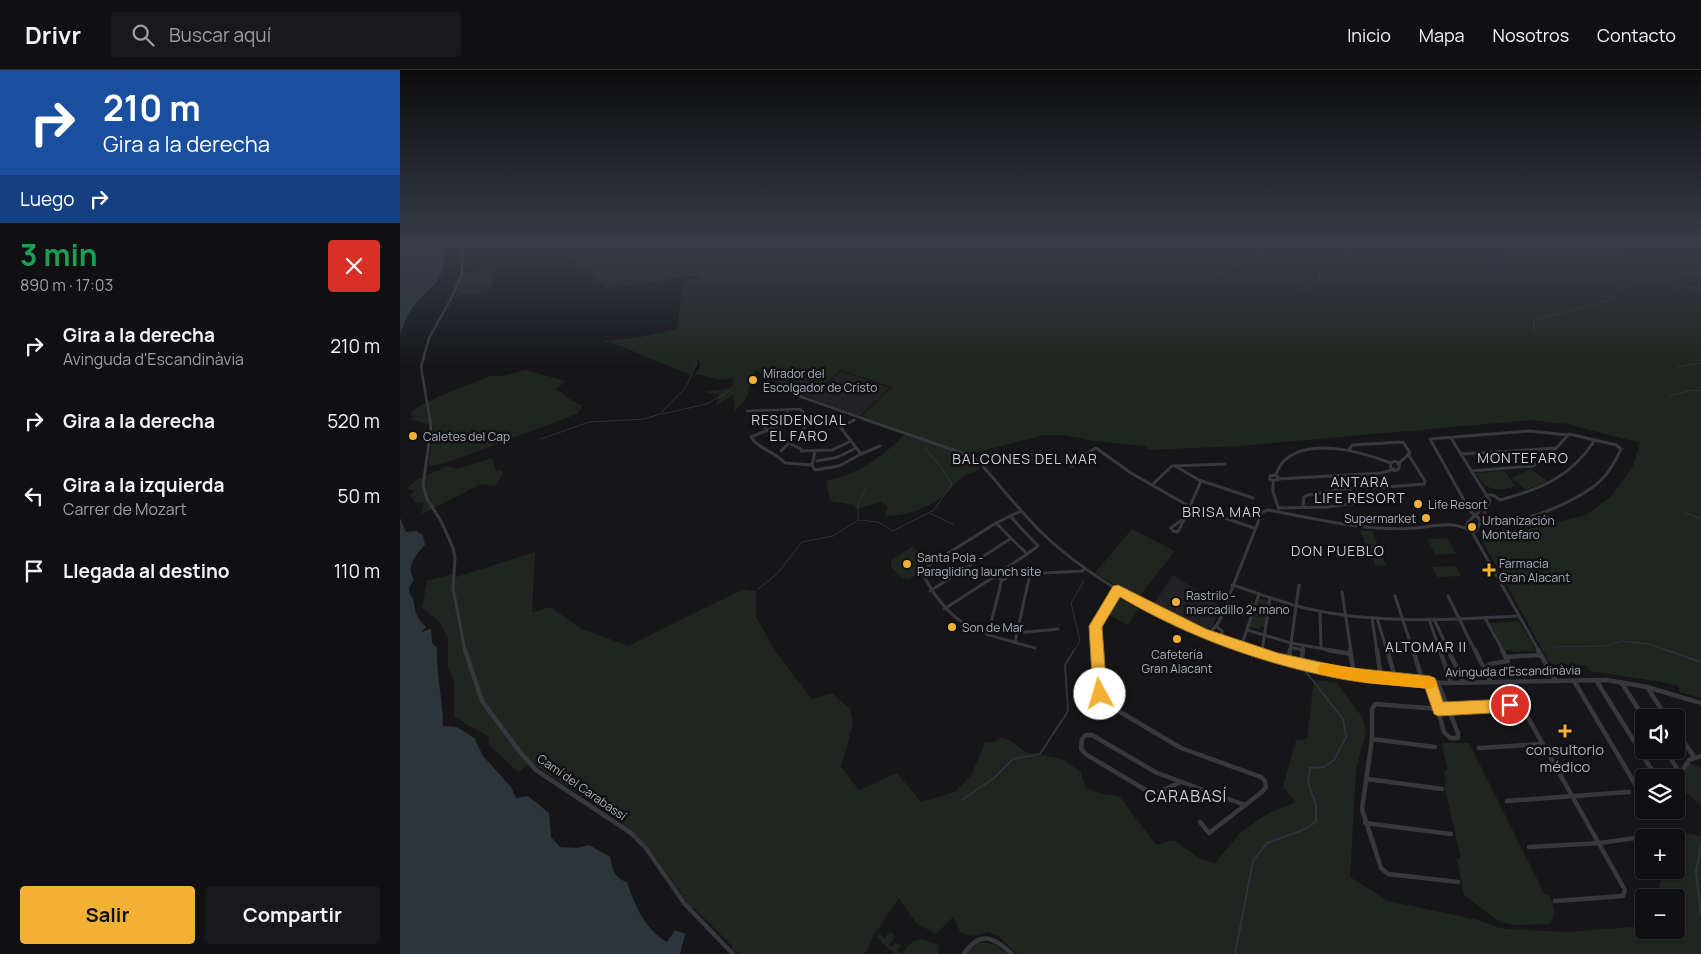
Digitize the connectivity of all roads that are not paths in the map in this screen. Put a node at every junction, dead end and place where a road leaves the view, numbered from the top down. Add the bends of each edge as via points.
1 (457, 284) edge
2 (802, 397) junction
3 (788, 409) junction
4 (747, 411) dead end
5 (844, 412) junction
6 (787, 415) junction
7 (804, 415) junction
8 (792, 417) dead end
9 (834, 419) junction
10 (812, 420) junction
11 (854, 420) dead end
12 (759, 421) dead end
13 (787, 422) junction
14 (841, 427) junction
15 (766, 430) junction
16 (1567, 435) junction
17 (1451, 438) junction
18 (1595, 440) junction
19 (851, 441) junction
20 (788, 443) junction
21 (880, 446) dead end
22 (856, 448) junction
23 (1556, 448) junction
24 (1348, 450) junction
25 (781, 451) dead end
26 (815, 452) junction
27 (861, 454) junction
28 (1408, 454) junction
29 (1461, 454) junction
30 (814, 457) junction
31 (817, 461) junction
32 (1074, 462) dead end
33 (1391, 463) junction
34 (1225, 464) dead end
35 (1398, 464) junction
36 (813, 466) junction
37 (1175, 466) junction
38 (1394, 469) junction
39 (1471, 471) junction
40 (1362, 474) junction
41 (1275, 475) junction
42 (1344, 476) junction
43 (1278, 479) junction
44 (1201, 480) junction
45 (1273, 481) junction
46 (1152, 485) junction
47 (1350, 488) junction
48 (1486, 495) junction
49 (1253, 498) dead end
50 (1486, 505) junction
51 (1190, 506) junction
52 (1303, 506) junction
53 (1279, 510) junction
54 (1021, 511) junction
55 (1010, 516) junction
56 (1474, 516) junction
57 (1182, 520) dead end
58 (1480, 521) junction
59 (996, 523) junction
60 (1254, 528) junction
61 (1466, 528) junction
62 (1472, 532) junction
63 (1010, 539) junction
64 (1027, 554) junction
65 (1085, 568) junction
66 (1005, 570) junction
67 (1030, 574) junction
68 (997, 575) junction
69 (1009, 575) junction
70 (1002, 579) junction
71 (1232, 585) junction
72 (1298, 585) dead end
73 (1118, 590) junction
74 (930, 591) junction
75 (1342, 592) dead end
76 (1259, 594) junction
77 (1395, 596) dead end
78 (1448, 596) dead end
79 (1270, 598) junction
80 (1296, 605) junction
81 (944, 609) junction
82 (1320, 611) junction
83 (1345, 614) junction
84 (1519, 616) junction
85 (1374, 618) junction
86 (1485, 618) junction
87 (1431, 619) junction
88 (1460, 619) junction
89 (1403, 620) junction
90 (1216, 626) junction
91 (1058, 629) dead end
92 (1247, 630) junction
93 (1017, 633) junction
94 (988, 635) junction
95 (1208, 636) junction
96 (1265, 637) junction
97 (1222, 641) junction
98 (1015, 642) junction
99 (1291, 645) junction
100 (1302, 645) junction
101 (1241, 647) junction
102 (1035, 648) dead end
103 (1321, 648) junction
104 (1302, 650) junction
105 (1262, 654) junction
106 (1351, 654) junction
107 (1541, 655) junction
108 (1506, 657) junction
109 (1289, 662) junction
110 (1302, 665) junction
111 (1484, 668) junction
112 (1354, 675) junction
113 (1381, 678) junction
114 (1396, 680) junction
115 (1596, 680) junction
116 (1490, 681) junction
117 (1556, 681) junction
118 (1574, 681) junction
119 (1423, 682) junction
120 (1430, 682) junction
121 (1621, 682) junction
122 (1438, 683) junction
123 (1451, 683) junction
124 (1464, 683) junction
125 (1647, 687) junction
126 (1701, 703) edge
127 (1438, 709) junction
128 (1449, 709) junction
129 (1638, 709) edge
130 (1662, 709) edge
131 (1372, 739) junction
132 (1685, 743) edge
133 (1542, 744) junction
134 (1435, 748) dead end
135 (1479, 748) dead end
136 (1694, 756) junction
137 (1701, 756) edge
138 (1652, 769) edge
139 (1682, 769) edge
140 (1367, 779) junction
141 (1181, 782) junction
142 (1635, 784) edge
143 (1442, 789) dead end
144 (1629, 792) dead end
145 (1572, 798) junction
146 (1507, 801) dead end
147 (1245, 805) junction
148 (1200, 822) dead end
149 (1365, 823) junction
150 (1451, 834) dead end
151 (1635, 838) edge
152 (1600, 843) junction
153 (1529, 847) dead end
154 (1458, 882) dead end
155 (1555, 901) dead end
156 (733, 954) edge
157 (964, 954) edge
158 (1012, 954) edge

1 - 156 street, Camí del Carabassí via 429,338 421,367 431,428 423,486 454,548 453,588 457,612 467,658 482,701 536,770 631,832 684,903
2 - 2 street, Avinguda d'Escandinàvia via 792,390 787,392 787,393
2 - 5 street, Avinguda d'Escandinàvia
3 - 4 street
3 - 6 street
3 - 7 street via 800,409
5 - 9 street
5 - 54 street, Avinguda d'Escandinàvia via 971,456
6 - 8 street
6 - 13 street
7 - 10 street
7 - 13 street
9 - 10 street via 826,422
9 - 14 street
10 - 20 street
11 - 14 street
12 - 15 street
13 - 15 street
14 - 19 street
15 - 20 street
15 - 36 street via 752,435 752,440 778,455 785,463
16 - 17 street via 1530,431
16 - 18 street
16 - 23 street
17 - 29 street
17 - 56 street via 1429,441
18 - 48 street via 1579,463 1551,483 1500,500
18 - 58 street via 1621,449 1607,473 1590,489 1566,503 1535,514 1488,523
19 - 22 street
19 - 26 street via 832,450
20 - 25 street
20 - 26 street via 801,451
21 - 27 street
22 - 27 street
22 - 31 street via 838,457
23 - 29 street
23 - 39 street via 1533,466
24 - 28 street via 1352,445 1400,441 1405,444
24 - 33 street
24 - 41 street via 1327,448 1299,452 1282,463
26 - 30 street
27 - 36 street via 839,466 815,470
28 - 35 street
28 - 40 street via 1424,484 1373,488 1368,486
29 - 39 street
30 - 31 street
30 - 36 street
31 - 36 street
32 - 46 street via 1096,448
33 - 35 street
33 - 38 street
34 - 37 street
35 - 38 street via 1400,469
37 - 44 street
37 - 46 street via 1168,468
38 - 40 street
39 - 48 street
40 - 42 street
41 - 43 street
41 - 45 street via 1270,477
42 - 43 street
42 - 47 street
43 - 45 street
44 - 49 street
44 - 51 street
45 - 53 street
46 - 51 street
47 - 52 street via 1308,495 1304,497
47 - 52 street via 1356,503 1314,509
48 - 50 street via 1490,501
50 - 56 street
50 - 58 street
51 - 57 street
51 - 60 street
52 - 53 street
53 - 60 street via 1262,512
53 - 61 street via 1326,521 1380,528 1455,525
54 - 55 street
54 - 65 street, Avinguda d'Escandinàvia via 1056,546
55 - 59 street
55 - 64 street via 1038,546
56 - 58 street
56 - 61 street
58 - 62 street via 1476,531
59 - 63 street
59 - 74 street via 922,570
60 - 71 street
61 - 62 street
62 - 84 street
63 - 64 street
63 - 74 street
64 - 66 street
65 - 67 street via 1082,571
65 - 73 street, Avinguda d'Escandinàvia
66 - 68 street via 999,570
66 - 69 street
67 - 69 street
67 - 93 street
68 - 70 street
68 - 81 street
69 - 70 street
70 - 94 street
71 - 76 street
71 - 90 street
72 - 80 street
73 - 95 street, Avinguda d'Escandinàvia
73 - 147 street via 1095,626 1098,685 1105,703 1181,748 1261,777 1266,787
74 - 81 street
75 - 83 street
76 - 79 street
76 - 92 street
77 - 89 street
78 - 88 street
79 - 80 street
79 - 96 street
80 - 82 street
80 - 99 street
81 - 94 street via 962,623
82 - 83 street
82 - 103 street
83 - 85 street
83 - 106 street
84 - 86 street
84 - 107 street
85 - 89 street
85 - 113 street
85 - 114 street
86 - 88 street
86 - 108 street
87 - 88 street
87 - 89 street
87 - 123 street
87 - 124 street
88 - 111 street
89 - 119 street
90 - 95 street
90 - 97 street via 1222,631
91 - 93 street
92 - 96 street
92 - 101 street
93 - 98 street
94 - 98 street
95 - 97 street, Avinguda d'Escandinàvia
96 - 99 street
96 - 105 street
97 - 101 street, Avinguda d'Escandinàvia
98 - 102 street
99 - 100 street
99 - 104 street
99 - 109 street
100 - 103 street
100 - 104 street
101 - 105 street, Avinguda d'Escandinàvia
103 - 106 street
104 - 110 street
105 - 109 street, Avinguda d'Escandinàvia
106 - 112 street
107 - 108 street
107 - 117 street
108 - 111 street via 1508,661
109 - 110 street, Avinguda d'Escandinàvia
110 - 112 street, Avinguda d'Escandinàvia
111 - 116 street
112 - 113 street, Avinguda d'Escandinàvia
113 - 114 street, Avinguda d'Escandinàvia
114 - 119 street, Avinguda d'Escandinàvia
115 - 118 street, Avinguda d'Escandinàvia
115 - 121 street, Avinguda d'Escandinàvia
115 - 138 street
116 - 117 street, Avinguda d'Escandinàvia
116 - 124 street, Avinguda d'Escandinàvia
117 - 118 street, Avinguda d'Escandinàvia
118 - 142 street
119 - 120 street, Avinguda d'Escandinàvia
120 - 122 street, Avinguda d'Escandinàvia
120 - 127 street
121 - 125 street, Avinguda d'Escandinàvia
121 - 129 street
122 - 123 street, Avinguda d'Escandinàvia
122 - 128 street
123 - 124 street, Avinguda d'Escandinàvia
125 - 126 street, Avinguda d'Escandinàvia
125 - 130 street
127 - 128 street
127 - 128 street via 1444,732 1448,737 1458,738
127 - 131 street via 1375,704 1372,708
128 - 133 street via 1516,707 1526,714
131 - 134 street
131 - 140 street
132 - 136 street
133 - 135 street
133 - 145 street
136 - 137 street
136 - 139 street
140 - 143 street
140 - 149 street via 1362,809
141 - 141 street via 1156,793 1149,792 1087,755 1081,748 1082,739 1092,735
141 - 147 street
144 - 145 street
145 - 146 street
145 - 152 street
147 - 148 street via 1209,833
149 - 150 street
149 - 154 street via 1384,872
151 - 152 street
152 - 153 street
152 - 155 street via 1625,890 1623,896
157 - 158 street via 969,945 979,938 991,938

